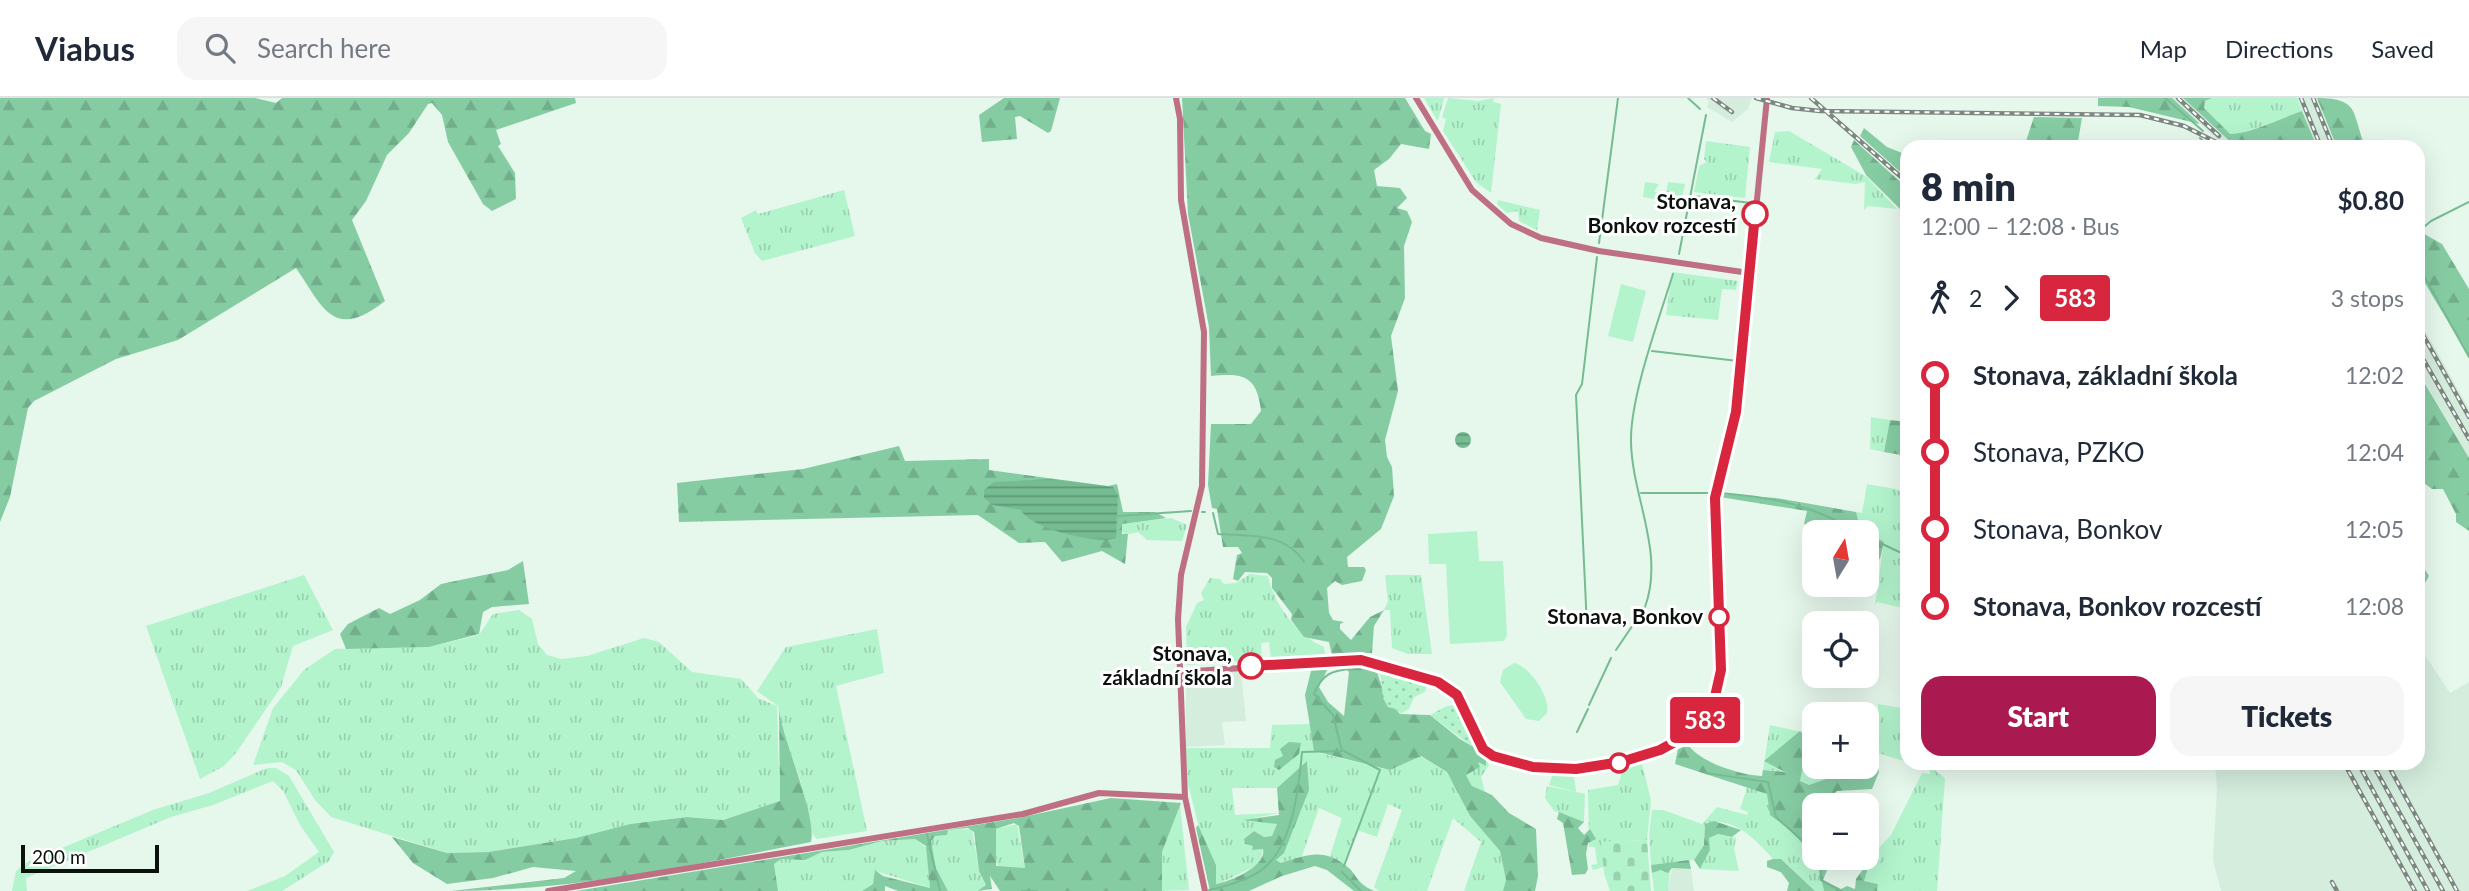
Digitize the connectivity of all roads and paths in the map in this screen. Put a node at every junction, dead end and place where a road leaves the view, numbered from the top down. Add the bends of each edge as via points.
1 (1176, 98) edge
2 (1416, 98) edge
3 (1767, 98) edge
4 (1749, 273) junction
5 (1180, 672) junction
6 (1185, 797) junction
7 (548, 891) edge
8 (1205, 891) edge

1 - 5 street via 1181,200 1204,332 1205,401 1202,486 1179,596
2 - 4 street via 1472,190 1511,224 1541,238 1599,251
3 - 4 street
4 - 5 street via 1736,412 1715,498 1721,664 1707,716 1695,731 1644,756 1601,766 1552,769 1513,763 1483,749 1457,695 1442,684 1361,660
5 - 6 street
6 - 7 street via 1099,793 1023,814
6 - 8 street

